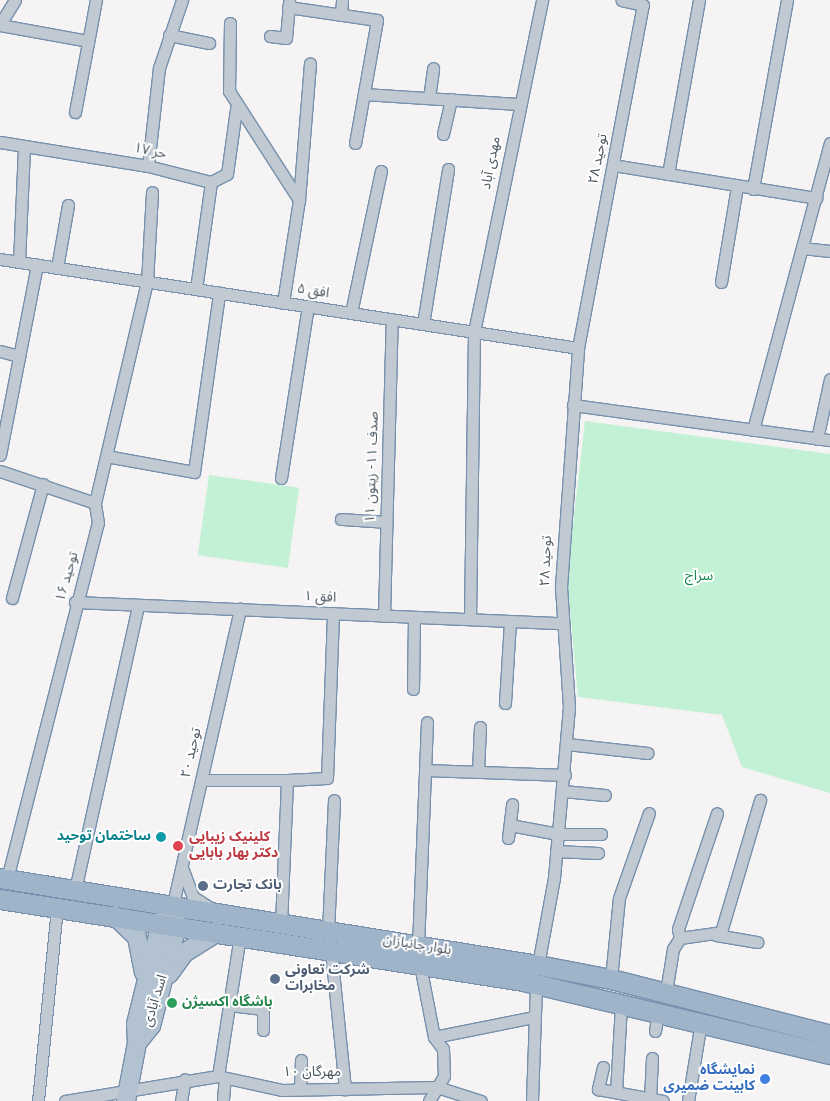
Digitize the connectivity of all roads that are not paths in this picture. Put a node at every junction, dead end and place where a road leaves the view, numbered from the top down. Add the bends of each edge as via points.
1 (15, 0) edge
2 (96, 0) edge
3 (182, 0) edge
4 (342, 0) edge
5 (542, 0) edge
6 (622, 0) edge
7 (699, 0) edge
8 (787, 0) edge
9 (288, 4) edge
10 (341, 15) junction
11 (230, 23) dead end
12 (0, 25) edge
13 (168, 35) junction
14 (270, 36) dead end
15 (88, 41) junction
16 (209, 43) dead end
17 (310, 63) dead end
18 (433, 68) dead end
19 (364, 94) junction
20 (429, 98) junction
21 (451, 100) junction
22 (518, 104) junction
23 (236, 109) junction
24 (75, 112) dead end
25 (442, 134) dead end
26 (0, 142) edge
27 (355, 143) dead end
28 (830, 143) edge
29 (24, 146) junction
30 (613, 165) junction
31 (148, 166) junction
32 (448, 169) dead end
33 (382, 171) dead end
34 (668, 174) junction
35 (211, 182) junction
36 (737, 186) junction
37 (753, 189) junction
38 (152, 192) dead end
39 (816, 198) junction
40 (299, 200) junction
41 (68, 205) dead end
42 (802, 248) junction
43 (830, 251) edge
44 (0, 259) edge
45 (19, 262) junction
46 (37, 265) junction
47 (57, 268) junction
48 (147, 282) junction
49 (721, 282) dead end
50 (196, 289) junction
51 (218, 293) junction
52 (283, 303) junction
53 (308, 306) junction
54 (350, 313) junction
55 (392, 319) junction
56 (423, 324) junction
57 (474, 332) junction
58 (578, 348) junction
59 (0, 351) edge
60 (19, 356) junction
61 (830, 379) edge
62 (573, 404) junction
63 (753, 430) junction
64 (817, 438) junction
65 (830, 440) edge
66 (0, 455) edge
67 (106, 456) junction
68 (0, 471) edge
69 (281, 478) dead end
70 (44, 484) junction
71 (95, 503) junction
72 (341, 519) dead end
73 (386, 522) junction
74 (12, 598) dead end
75 (76, 602) junction
76 (138, 605) junction
77 (240, 609) junction
78 (334, 613) junction
79 (384, 616) junction
80 (414, 617) junction
81 (470, 619) junction
82 (510, 621) junction
83 (562, 623) junction
84 (413, 689) dead end
85 (505, 703) dead end
86 (427, 722) dead end
87 (480, 727) dead end
88 (567, 744) junction
89 (647, 753) dead end
90 (425, 770) junction
91 (478, 771) junction
92 (565, 775) junction
93 (201, 780) junction
94 (287, 780) junction
95 (563, 791) junction
96 (605, 795) dead end
97 (334, 800) dead end
98 (760, 800) dead end
99 (512, 804) dead end
100 (649, 813) dead end
101 (717, 813) dead end
102 (510, 825) junction
103 (558, 834) junction
104 (601, 834) dead end
105 (508, 838) dead end
106 (556, 850) junction
107 (598, 854) dead end
108 (182, 862) junction
109 (3, 879) edge
110 (75, 890) junction
111 (0, 902) edge
112 (173, 904) junction
113 (57, 907) junction
114 (218, 913) junction
115 (115, 916) junction
116 (169, 924) junction
117 (281, 924) junction
118 (216, 932) junction
119 (328, 932) junction
120 (716, 935) junction
121 (240, 936) junction
122 (680, 938) junction
123 (758, 942) dead end
124 (331, 950) junction
125 (419, 956) junction
126 (538, 965) junction
127 (611, 979) junction
128 (536, 984) junction
129 (153, 986) junction
130 (666, 992) junction
131 (621, 1004) junction
132 (229, 1005) junction
133 (658, 1012) junction
134 (534, 1017) junction
135 (702, 1022) junction
136 (262, 1030) dead end
137 (655, 1032) dead end
138 (830, 1035) edge
139 (434, 1037) junction
140 (830, 1054) edge
141 (652, 1058) dead end
142 (301, 1060) dead end
143 (603, 1067) dead end
144 (222, 1077) junction
145 (185, 1079) junction
146 (438, 1087) junction
147 (300, 1089) junction
148 (326, 1089) junction
149 (345, 1089) junction
150 (608, 1094) edge
151 (128, 1095) edge
152 (282, 1095) edge
153 (627, 1098) edge
154 (224, 1099) dead end
155 (650, 1099) junction
156 (38, 1101) edge
157 (65, 1101) edge
158 (182, 1101) edge
159 (327, 1101) edge
160 (430, 1101) edge
161 (481, 1101) edge
162 (532, 1101) edge
163 (663, 1101) edge
164 (688, 1101) edge

1 - 12 street
2 - 15 street
3 - 13 street
4 - 10 street
5 - 22 street, مهدی آباد
6 - 30 street, توحید ۲۸ via 643,5 614,134
7 - 34 street
8 - 37 street
9 - 10 street
9 - 14 street via 286,38
10 - 19 street via 377,20
11 - 23 street via 228,91
12 - 15 street
13 - 16 street
13 - 31 street via 159,68
15 - 24 street
17 - 40 street
18 - 20 street
19 - 20 street
19 - 27 street
20 - 21 street
21 - 22 street
21 - 25 street
22 - 57 street, مهدی آباد
23 - 35 street via 227,174
23 - 40 street
26 - 29 street, حر ۱۷
28 - 39 street
29 - 31 street, حر ۱۷
29 - 45 street
30 - 34 street
30 - 58 street, توحید ۲۸
31 - 35 street, حر ۱۷
32 - 56 street
33 - 54 street
34 - 36 street
35 - 50 street
36 - 37 street
36 - 49 street
37 - 39 street
38 - 48 street, توحید ۱۶
39 - 42 street
40 - 52 street
41 - 47 street
42 - 43 street
42 - 63 street
44 - 45 street, افق ۵
45 - 46 street, افق ۵
46 - 47 street, افق ۵
46 - 60 street
47 - 48 street, افق ۵
48 - 50 street, افق ۵
48 - 67 street, توحید ۱۶
50 - 51 street, افق ۵
51 - 52 street, افق ۵
51 - 67 street via 194,472
52 - 53 street, افق ۵
53 - 54 street, افق ۵
53 - 69 street
54 - 55 street, افق ۵
55 - 56 street, افق ۵
55 - 73 street, صدف ۱۱- زیتون ۱۱
56 - 57 street, افق ۵
57 - 58 street
57 - 81 street, مهدی آباد
58 - 62 street, توحید ۲۸
59 - 60 street
60 - 66 street
61 - 64 street
62 - 63 street
62 - 83 street, توحید ۲۸ via 563,539
63 - 64 street
64 - 65 street
67 - 71 street, توحید ۱۶
68 - 70 street
70 - 71 street
70 - 74 street
71 - 75 street, توحید ۱۶ via 98,523
72 - 73 street
73 - 79 street, صدف ۱۱- زیتون ۱۱
75 - 76 street, افق ۱
75 - 109 street, توحید ۱۶
76 - 77 street, افق ۱
76 - 110 street
77 - 78 street, افق ۱
77 - 93 street, توحید ۲۰
78 - 79 street, افق ۱
78 - 94 street via 327,778
79 - 80 street, افق ۱
80 - 81 street, افق ۱
80 - 84 street
81 - 82 street, افق ۱
82 - 83 street, افق ۱
82 - 85 street
83 - 88 street, توحید ۲۸ via 569,707
86 - 90 street
87 - 91 street
88 - 89 street
88 - 92 street, توحید ۲۸
90 - 91 street
90 - 125 street
91 - 92 street
92 - 95 street, توحید ۲۸
93 - 94 street
93 - 108 street, توحید ۲۰
94 - 117 street
95 - 96 street
95 - 103 street, توحید ۲۸
97 - 119 street
98 - 120 street via 725,920
99 - 102 street
100 - 127 street via 619,898
101 - 122 street via 678,929
102 - 103 street
102 - 105 street
103 - 104 street
103 - 106 street, توحید ۲۸
106 - 107 street
106 - 126 street, توحید ۲۸
108 - 112 street, توحید ۲۰
108 - 114 street via 185,884 193,897
109 - 110 highway, بلوار جانبازان
110 - 112 highway, بلوار جانبازان
111 - 113 highway, بلوار جانبازان
112 - 114 highway, بلوار جانبازان
112 - 116 main road, اسد آبادی
113 - 115 highway, بلوار جانبازان
113 - 156 street
114 - 117 highway, بلوار جانبازان
115 - 116 highway, بلوار جانبازان
115 - 129 main road via 137,937
116 - 118 highway, بلوار جانبازان
116 - 129 main road, اسد آبادی
117 - 119 highway, بلوار جانبازان
118 - 121 highway, بلوار جانبازان
118 - 129 main road via 184,953
119 - 125 highway, بلوار جانبازان
120 - 122 street via 691,933
120 - 123 street
121 - 124 highway, بلوار جانبازان
121 - 132 street
122 - 130 street via 673,948
124 - 125 highway, بلوار جانبازان
124 - 149 street
125 - 126 highway, بلوار جانبازان
125 - 128 highway, بلوار جانبازان
125 - 139 street
126 - 127 highway, بلوار جانبازان
127 - 130 highway, بلوار جانبازان
128 - 131 highway, بلوار جانبازان
128 - 134 street
129 - 151 main road, اسد آبادی via 136,1024 137,1043
130 - 138 highway, بلوار جانبازان
131 - 133 highway, بلوار جانبازان
131 - 150 street
132 - 136 street via 263,1008
132 - 144 street
133 - 135 highway, بلوار جانبازان
133 - 137 street
134 - 139 street
134 - 162 street
135 - 140 highway, بلوار جانبازان
135 - 164 street
139 - 146 street via 443,1049 444,1076
141 - 155 street
142 - 147 street
143 - 150 street via 598,1089
144 - 145 street, مهرگان ۱۰
144 - 152 street, مهرگان ۱۰
144 - 154 street
145 - 151 street, مهرگان ۱۰
145 - 158 street
146 - 149 street, مهرگان ۱۰
146 - 160 street
146 - 161 street, مهرگان ۱۰
147 - 148 street, مهرگان ۱۰
147 - 152 street, مهرگان ۱۰
148 - 149 street, مهرگان ۱۰
148 - 159 street
150 - 153 street
151 - 157 street, مهرگان ۱۰
153 - 155 street
155 - 163 street

